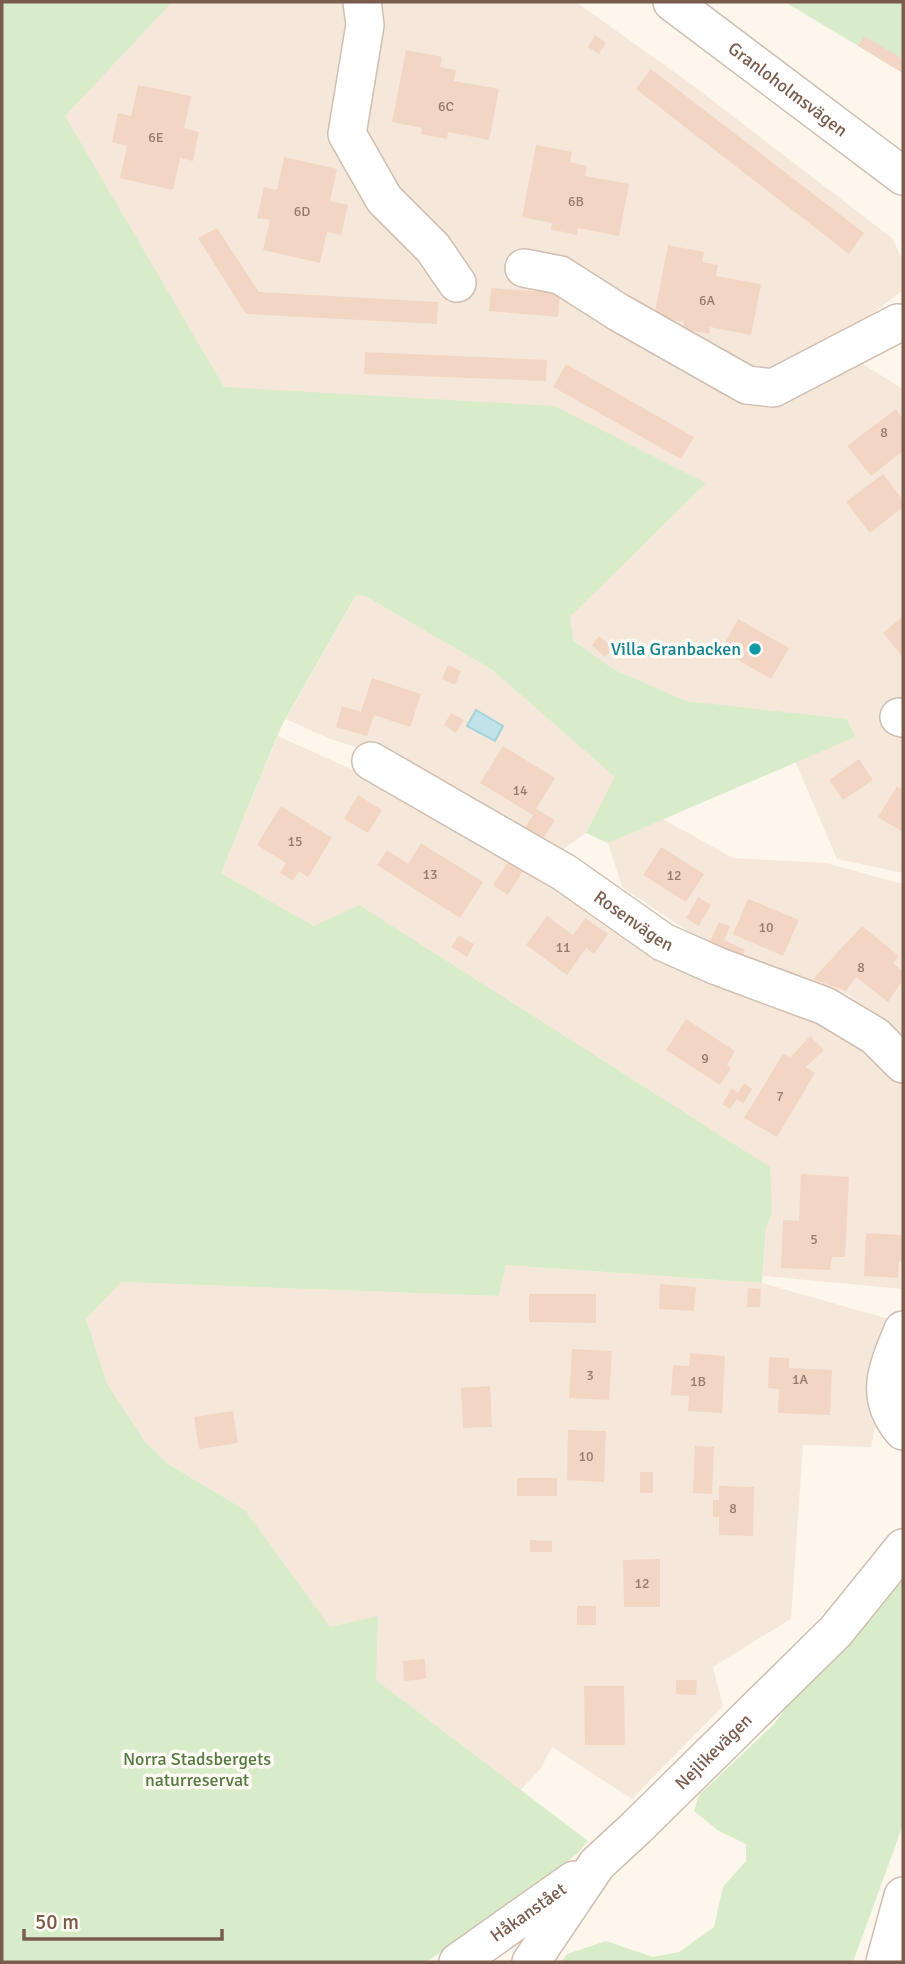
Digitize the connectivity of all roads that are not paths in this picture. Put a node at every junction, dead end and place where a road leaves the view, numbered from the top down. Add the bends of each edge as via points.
1 (362, 2) edge
2 (672, 2) edge
3 (903, 176) edge
4 (524, 268) dead end
5 (457, 283) dead end
6 (901, 324) edge
7 (371, 761) dead end
8 (903, 1064) edge
9 (903, 1330) edge
10 (903, 1431) edge
11 (903, 1548) edge
12 (597, 1864) junction
13 (903, 1896) edge
14 (458, 1962) edge
15 (531, 1962) edge
16 (885, 1962) edge

1 - 5 street via 365,25 347,134 384,199 433,248
2 - 3 street, Granloholmsvägen
4 - 6 street via 560,275 747,385 773,388
7 - 8 street, Rosenvägen via 565,873 663,942 825,1006 875,1036
9 - 10 street via 886,1372 886,1401
11 - 12 street, Nejlikevägen via 836,1631
12 - 14 street, Håkanstået
12 - 15 street, Nejlikevägen
13 - 16 street

